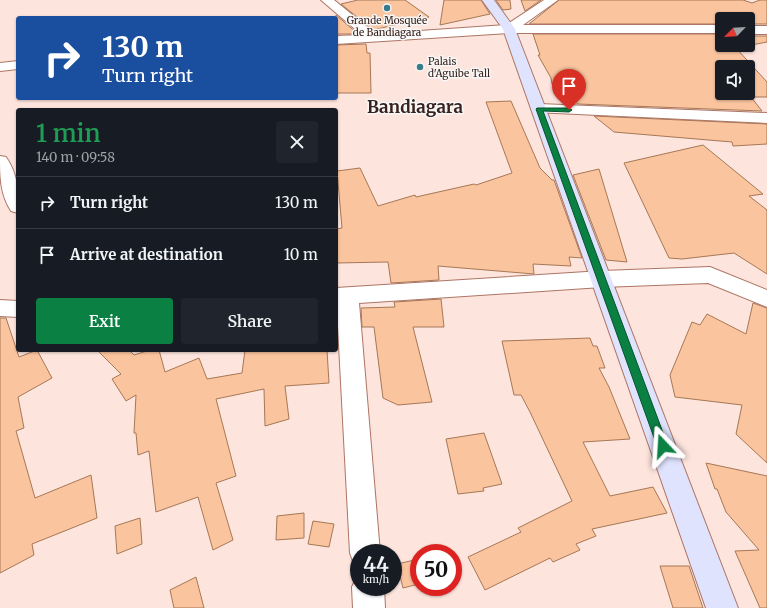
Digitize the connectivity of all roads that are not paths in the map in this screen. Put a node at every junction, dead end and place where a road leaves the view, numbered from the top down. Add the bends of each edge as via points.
1 (328, 0) edge
2 (488, 0) edge
3 (552, 0) edge
4 (510, 29) junction
5 (715, 29) edge
6 (755, 30) edge
7 (767, 30) edge
8 (374, 38) junction
9 (338, 40) edge
10 (16, 66) edge
11 (0, 67) edge
12 (539, 109) junction
13 (767, 118) edge
14 (0, 161) edge
15 (16, 202) edge
16 (602, 279) junction
17 (341, 296) edge
18 (767, 299) edge
19 (0, 308) edge
20 (16, 308) edge
21 (364, 544) edge
22 (368, 596) edge
23 (369, 608) edge
24 (722, 608) edge

1 - 8 street
2 - 4 main road
3 - 4 street
4 - 5 street
4 - 8 street
4 - 12 main road
6 - 7 street
8 - 9 street
10 - 11 street
12 - 13 street
12 - 16 main road
14 - 15 street
16 - 17 street
16 - 18 street via 710,275
16 - 24 main road
17 - 21 street
19 - 20 street
22 - 23 street

